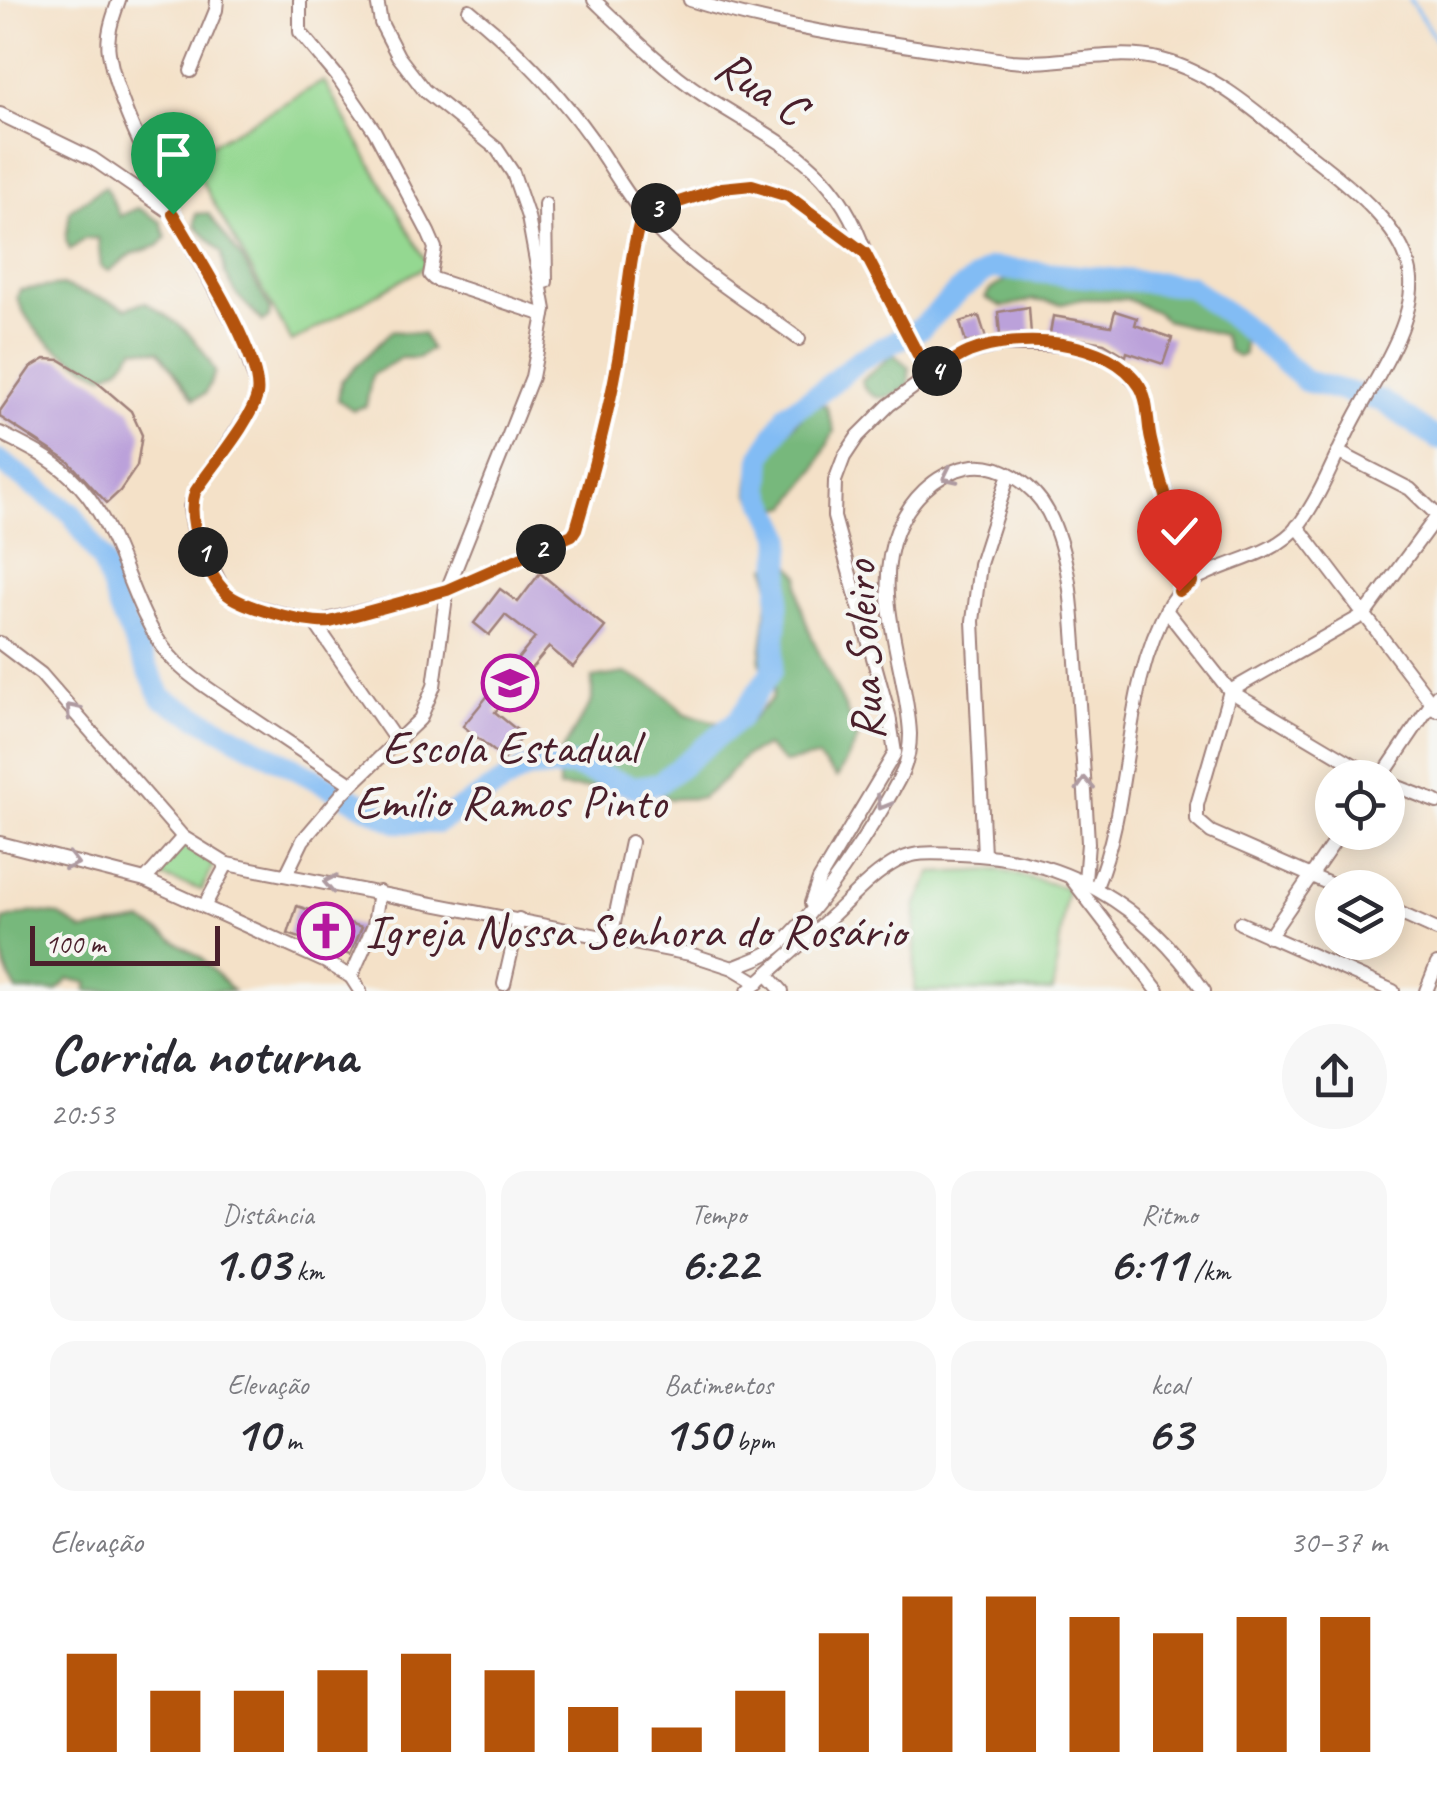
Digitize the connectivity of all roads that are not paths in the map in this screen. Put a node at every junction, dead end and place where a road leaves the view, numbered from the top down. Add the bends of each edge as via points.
1 (119, 0) edge
2 (217, 0) edge
3 (300, 0) edge
4 (377, 0) edge
5 (594, 0) edge
6 (690, 0) edge
7 (469, 10) dead end
8 (191, 71) dead end
9 (0, 114) edge
10 (545, 204) dead end
11 (173, 214) junction
12 (642, 214) junction
13 (865, 253) junction
14 (544, 312) junction
15 (800, 339) dead end
16 (929, 376) junction
17 (0, 432) edge
18 (1338, 452) junction
19 (1010, 474) junction
20 (1437, 516) edge
21 (1298, 526) junction
22 (1192, 582) junction
23 (447, 590) junction
24 (1166, 610) junction
25 (1365, 614) junction
26 (315, 623) junction
27 (0, 643) edge
28 (1230, 691) junction
29 (1435, 702) edge
30 (397, 742) junction
31 (1347, 760) edge
32 (1392, 760) edge
33 (347, 789) junction
34 (1405, 789) edge
35 (1437, 802) edge
36 (183, 837) junction
37 (631, 842) dead end
38 (0, 843) edge
39 (1328, 850) edge
40 (984, 855) junction
41 (226, 864) junction
42 (286, 875) junction
43 (1069, 875) junction
44 (1310, 875) junction
45 (1315, 877) edge
46 (145, 880) junction
47 (1090, 884) junction
48 (380, 892) junction
49 (205, 905) junction
50 (1405, 916) edge
51 (519, 919) junction
52 (804, 920) junction
53 (1240, 923) dead end
54 (1437, 930) edge
55 (611, 937) junction
56 (1269, 937) junction
57 (1437, 964) edge
58 (733, 968) junction
59 (351, 977) junction
60 (758, 983) edge
61 (504, 984) dead end
62 (360, 991) edge
63 (782, 991) edge
64 (1158, 991) edge
65 (1204, 991) edge
66 (1393, 991) edge
67 (1426, 991) edge

1 - 11 street via 108,50
2 - 8 street
3 - 14 street via 300,32 374,130 428,232 435,248 430,274
4 - 14 street via 398,56 424,90 497,149 513,173 528,217
5 - 13 street, Rua C via 670,71 818,173 843,201
6 - 18 street via 1011,61 1164,60 1251,108 1370,206 1407,258 1412,282 1406,312
7 - 12 street via 542,76
9 - 11 street via 93,159
10 - 14 street
11 - 26 street via 242,338 258,390 195,492 192,526 224,591 237,601
12 - 13 street via 752,185 788,196
12 - 15 street
12 - 23 street via 630,253 618,360 576,529 565,540
13 - 16 street, Rua C
14 - 23 street via 532,377
16 - 22 street via 969,352 1012,344 1070,345 1120,364 1143,392
16 - 52 street via 858,436 834,480 834,516 894,753 819,880
17 - 33 street via 72,478 95,509 150,631 173,660
18 - 20 street via 1410,489
18 - 21 street
19 - 40 street via 980,564 973,622
47 -> 19 street via 1071,594 1047,511
19 -> 52 street, Rua Soleiro via 968,466 946,474 923,490 896,532 888,600 907,703 908,755 868,830
20 - 25 street
21 - 22 street via 1262,552
21 - 25 street
22 - 24 street
23 - 26 street
23 - 30 street via 434,686 420,719
24 - 28 street
24 - 47 street via 1137,688 1110,854
25 - 28 street
25 - 29 street
26 - 30 street
36 -> 27 street via 41,674
28 - 31 street
28 - 44 street via 1197,820
29 - 32 street
30 - 33 street
33 - 42 street via 303,840
34 - 35 street
36 - 41 street
36 - 46 street
37 - 55 street
38 -> 46 street
39 - 44 street
40 - 43 street
40 - 60 street via 900,859
41 - 42 street
41 - 49 street
48 -> 42 street
43 - 47 street
43 - 64 street
44 - 45 street
44 - 56 street
46 - 49 street
47 - 65 street via 1162,942
48 - 51 street
48 - 59 street via 374,926
49 - 59 street
50 - 54 street
51 - 55 street
51 - 61 street
52 - 58 street, Rua Soleiro via 768,953
53 - 56 street
55 - 58 street
56 - 66 street
57 - 67 street
58 - 60 street
59 - 62 street
60 - 63 street

